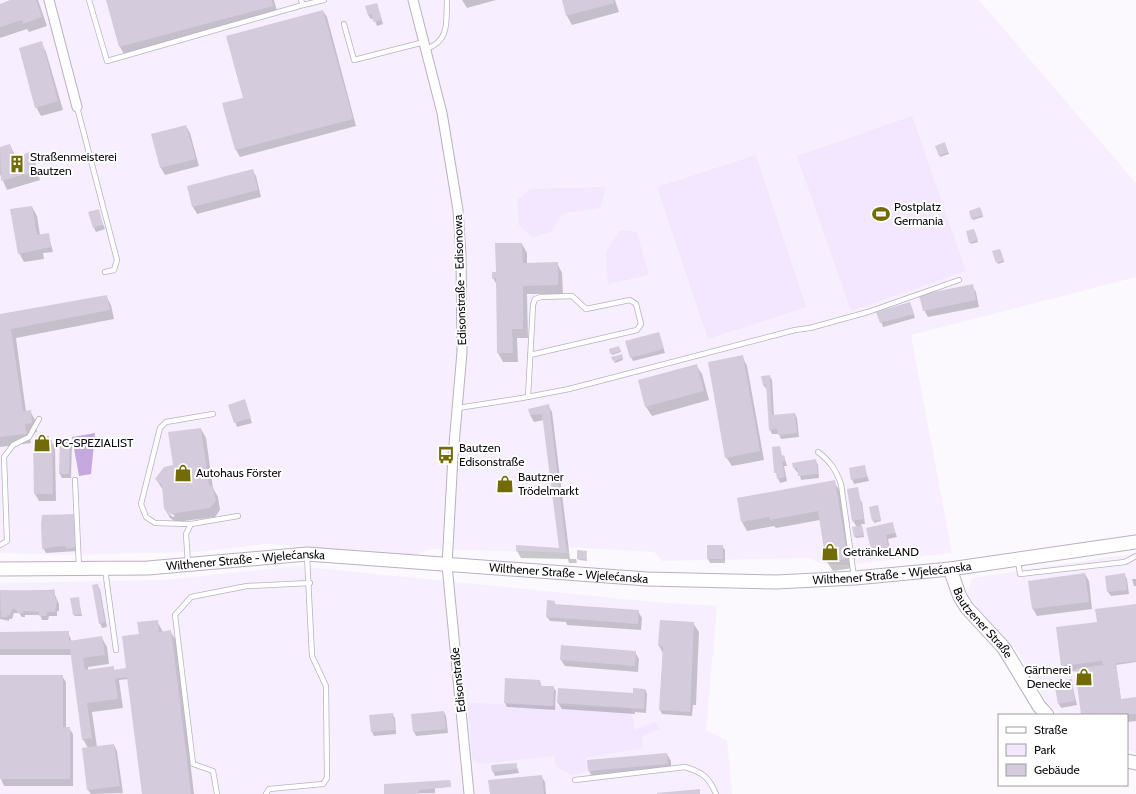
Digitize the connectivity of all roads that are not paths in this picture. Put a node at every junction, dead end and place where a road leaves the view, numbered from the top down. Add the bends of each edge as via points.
1 (49, 0) edge
2 (89, 0) edge
3 (324, 0) edge
4 (413, 0) edge
5 (448, 0) edge
6 (302, 3) edge
7 (344, 24) dead end
8 (425, 45) junction
9 (77, 107) joint
10 (106, 272) dead end
11 (959, 280) dead end
12 (530, 355) junction
13 (528, 397) junction
14 (458, 408) junction
15 (212, 414) dead end
16 (39, 419) dead end
17 (818, 452) dead end
18 (75, 480) dead end
19 (238, 516) dead end
20 (191, 524) junction
21 (1136, 542) edge
22 (0, 545) edge
23 (307, 554) junction
24 (1136, 556) edge
25 (1018, 559) junction
26 (189, 564) junction
27 (447, 565) junction
28 (0, 569) edge
29 (79, 569) junction
30 (105, 569) junction
31 (950, 569) junction
32 (855, 578) junction
33 (310, 583) junction
34 (116, 650) dead end
35 (1046, 714) edge
36 (575, 780) dead end
37 (217, 794) edge
38 (266, 794) edge
39 (470, 794) edge
40 (716, 794) edge

1 - 9 street
2 - 6 lane via 107,61
3 - 6 lane
4 - 8 street, Edisonstraße - Edisonowa
5 - 8 lane via 444,36 437,45
7 - 8 lane via 354,60
8 - 14 street, Edisonstraße - Edisonowa via 442,113 458,210 462,303
9 - 10 lane via 117,260 114,270
11 - 13 lane via 868,312 810,328
12 - 12 lane via 535,299 572,296 586,309 630,300 636,304 641,324 637,330
12 - 13 lane
13 - 14 lane
14 - 27 street, Edisonstraße - Edisonowa
15 - 20 lane via 166,422 160,428 141,504 146,517 155,523
16 - 22 lane via 29,436 13,444 4,457 7,542
17 - 32 lane via 830,461 841,484
18 - 29 lane
19 - 20 lane
20 - 26 lane via 186,534
21 - 25 main road, Wilthener Straße - Wjelećanska
23 - 26 main road, Wilthener Straße - Wjelećanska
23 - 27 main road, Wilthener Straße - Wjelećanska
23 - 33 lane
24 - 25 lane via 1125,562 1020,574
25 - 31 main road, Wilthener Straße - Wjelećanska
26 - 30 main road, Wilthener Straße - Wjelećanska
27 - 32 main road, Wilthener Straße - Wjelećanska via 646,579 776,582
27 - 39 street, Edisonstraße
28 - 29 main road, Wilthener Straße - Wjelećanska
29 - 30 main road, Wilthener Straße - Wjelećanska
30 - 34 lane
31 - 32 main road, Wilthener Straße - Wjelećanska
31 - 35 main road, Bautzener Straße via 960,597 967,608 1004,648
33 - 37 lane via 247,586 191,596 175,615 193,764 213,771
33 - 38 lane via 312,656 326,686 327,778 323,784 269,789
36 - 40 lane via 685,767 698,771 711,782

